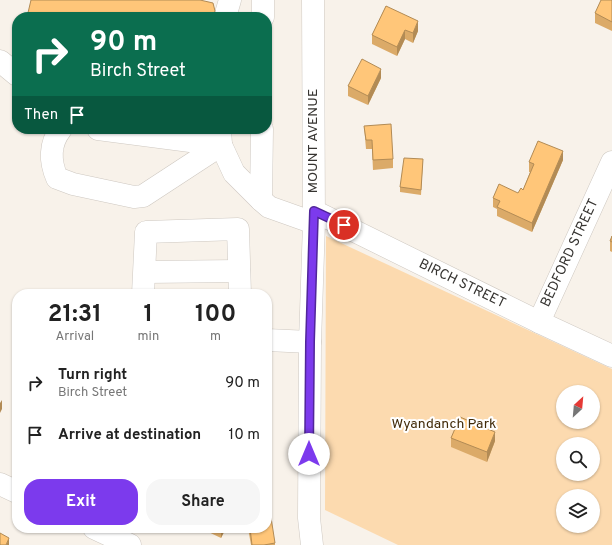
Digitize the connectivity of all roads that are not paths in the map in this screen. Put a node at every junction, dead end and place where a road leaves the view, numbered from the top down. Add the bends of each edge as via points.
1 (230, 0) edge
2 (264, 0) edge
3 (313, 0) edge
4 (226, 12) edge
5 (263, 12) edge
6 (0, 61) edge
7 (12, 71) edge
8 (58, 134) edge
9 (175, 134) edge
10 (262, 134) edge
11 (221, 137) edge
12 (612, 162) edge
13 (261, 200) junction
14 (314, 217) junction
15 (145, 272) junction
16 (239, 272) junction
17 (144, 289) edge
18 (240, 289) edge
19 (539, 322) junction
20 (272, 340) edge
21 (310, 342) junction
22 (612, 356) edge
23 (0, 484) edge
24 (12, 490) edge
25 (105, 533) edge
26 (130, 545) edge
27 (312, 545) edge

1 - 4 street
2 - 5 street
3 - 14 street, MOUNT AVENUE
6 - 7 street
8 - 11 street via 52,151 52,165 57,178 134,197 144,196
9 - 11 street
10 - 13 street
11 - 13 street, BIRCH STREET via 234,173
12 - 19 street, BEDFORD STREET
13 - 14 street, BIRCH STREET via 268,207
14 - 19 street, BIRCH STREET
14 - 21 street, MOUNT AVENUE
15 - 16 street
15 - 16 street via 146,232 238,229
15 - 17 street
16 - 18 street
19 - 22 street, BIRCH STREET
20 - 21 street
21 - 27 street, MOUNT AVENUE via 309,518
23 - 24 street
25 - 26 street

